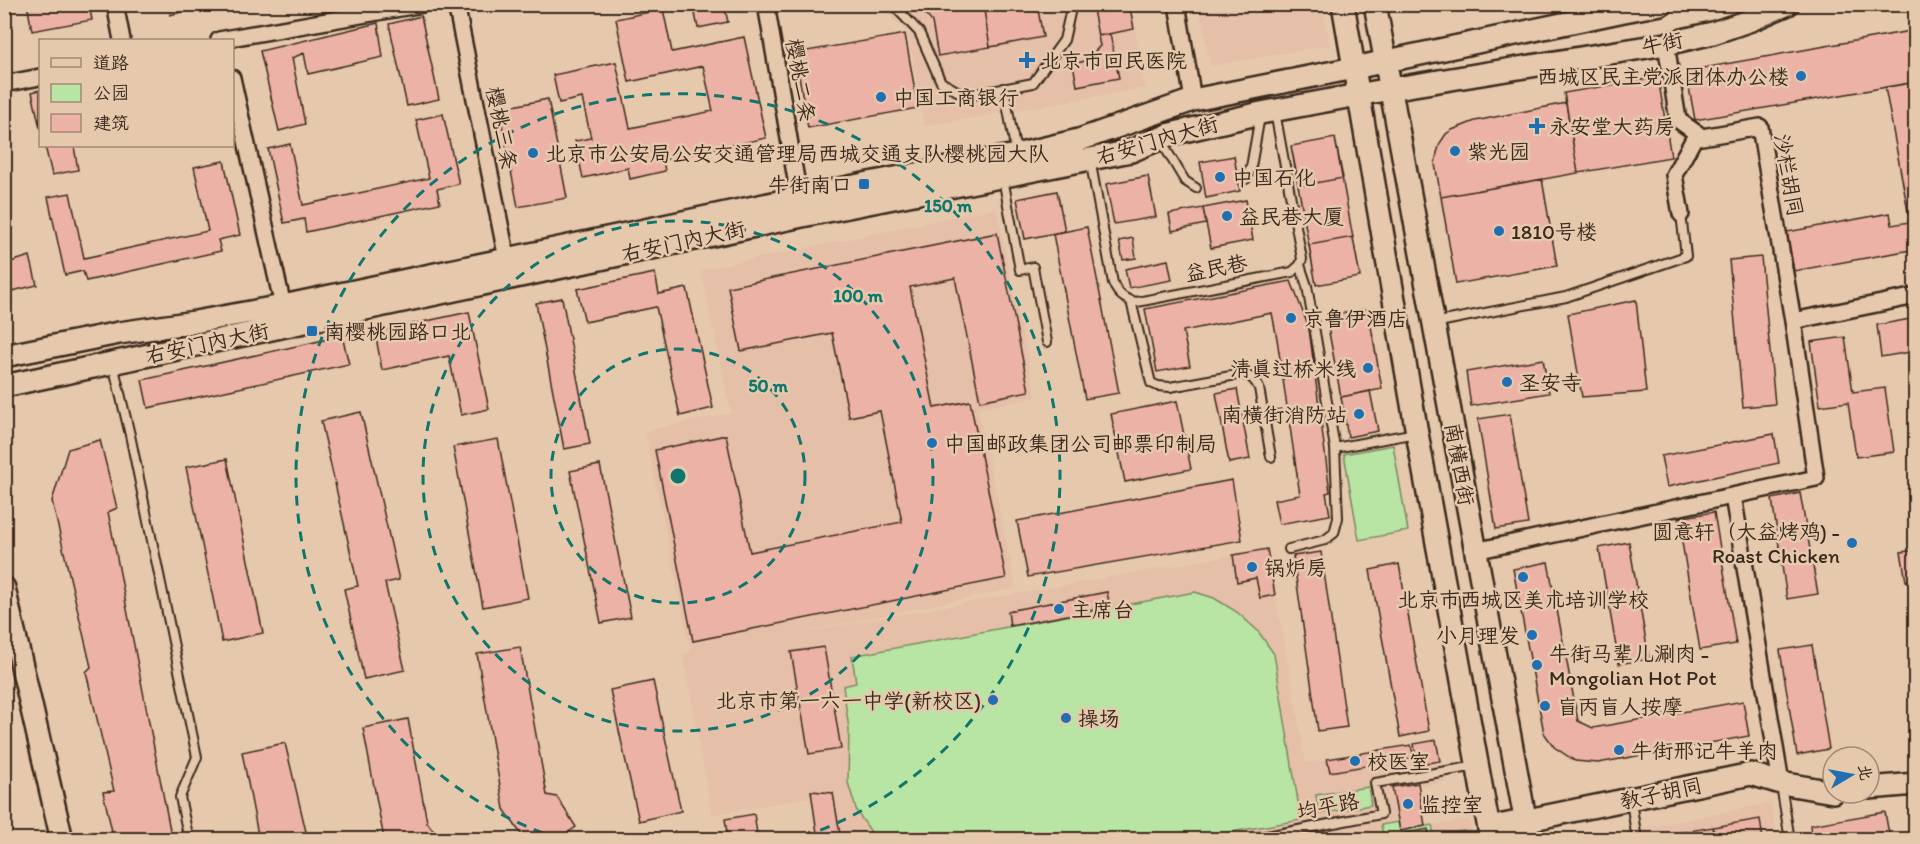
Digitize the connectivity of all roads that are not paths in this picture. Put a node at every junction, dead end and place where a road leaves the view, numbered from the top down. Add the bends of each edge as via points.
1 (115, 4) edge
2 (423, 4) edge
3 (456, 4) edge
4 (766, 4) edge
5 (1071, 4) edge
6 (1177, 4) edge
7 (1343, 4) edge
8 (1375, 4) edge
9 (1661, 4) edge
10 (1788, 4) edge
11 (899, 11) dead end
12 (122, 39) edge
13 (228, 39) edge
14 (1666, 44) junction
15 (1385, 62) junction
16 (1354, 69) junction
17 (39, 76) edge
18 (4, 84) edge
19 (234, 87) edge
20 (1004, 88) junction
21 (1390, 89) junction
22 (1359, 95) junction
23 (1193, 100) junction
24 (1267, 112) junction
25 (1697, 133) junction
26 (1160, 140) junction
27 (1016, 155) junction
28 (1090, 159) junction
29 (1002, 176) junction
30 (1246, 179) dead end
31 (1196, 188) dead end
32 (801, 206) junction
33 (1681, 214) joint
34 (1300, 265) junction
35 (509, 269) junction
36 (1916, 296) edge
37 (1131, 301) junction
38 (283, 306) junction
39 (1793, 321) junction
40 (1434, 323) junction
41 (1047, 342) dead end
42 (4, 356) edge
43 (112, 363) junction
44 (4, 386) edge
45 (1417, 433) junction
46 (1335, 448) junction
47 (1271, 457) dead end
48 (1733, 496) junction
49 (1289, 549) dead end
50 (1475, 551) junction
51 (4, 588) edge
52 (1478, 766) junction
53 (1781, 783) junction
54 (1916, 784) edge
55 (1881, 787) edge
56 (1821, 790) edge
57 (1630, 800) junction
58 (1527, 830) edge
59 (1490, 834) edge
60 (62, 840) edge
61 (189, 840) edge
62 (1245, 840) edge
63 (1637, 840) edge
64 (1790, 840) edge

1 - 12 street
2 - 13 street
3 - 35 street, 樱桃三条
4 - 32 street, 樱桃二条
5 - 20 lane via 1064,40 1033,83
6 - 23 street
7 - 16 main road, 南横西街
8 - 15 main road, 南横西街
9 - 15 main road, 牛街
10 - 14 main road, 牛街 via 1713,33
11 - 20 lane via 919,32 941,82 966,96
14 - 21 main road, 牛街
14 - 25 street via 1678,120
15 - 16 main road, 牛街
15 - 21 main road, 南横西街
16 - 22 main road, 南横西街
16 - 23 main road, 右安门内大街
17 - 18 street
19 - 38 street
20 - 27 lane
21 - 22 main road, 牛街
21 - 40 main road, 南横西街
22 - 24 main road, 右安门内大街
22 - 45 main road, 南横西街
23 - 27 main road, 右安门内大街 via 1079,140
24 - 26 main road, 右安门内大街 via 1171,134
24 - 30 lane
24 - 34 lane via 1302,259
25 - 33 street via 1674,175
25 - 39 street, 沙栏胡同 via 1702,136 1760,128
26 - 28 main road, 右安门内大街 via 1131,151
26 - 31 lane via 1185,180
27 - 32 main road, 右安门内大街
28 - 29 main road, 右安门内大街
28 - 37 lane via 1113,283 1116,291
29 - 32 main road, 右安门内大街
29 - 41 lane via 1020,270 1033,267
32 - 35 main road, 右安门内大街
33 - 40 lane via 1686,256 1566,297
34 - 37 lane, 益民巷 via 1292,272
34 - 46 lane
35 - 38 main road, 右安门内大街
35 - 43 main road, 右安门内大街
36 - 39 street
37 - 47 lane via 1151,382 1170,387 1242,374 1255,380
38 - 42 main road, 右安门内大街
39 - 48 street via 1816,478
40 - 50 main road, 南横西街
43 - 44 main road, 右安门内大街
43 - 61 lane via 197,757 180,797
45 - 46 lane
45 - 52 main road, 南横西街
46 - 49 lane via 1338,518 1334,533 1325,540
48 - 50 street
48 - 53 street
50 - 58 main road, 南横西街
51 - 60 main road
52 - 59 main road, 南横西街
52 - 62 lane, 均平路 via 1376,783 1381,814
53 - 56 main road, 教子胡同
53 - 57 main road, 教子胡同 via 1751,774
53 - 64 lane
54 - 55 main road
57 - 58 main road, 教子胡同
57 - 63 lane
58 - 59 main road, 教子胡同

